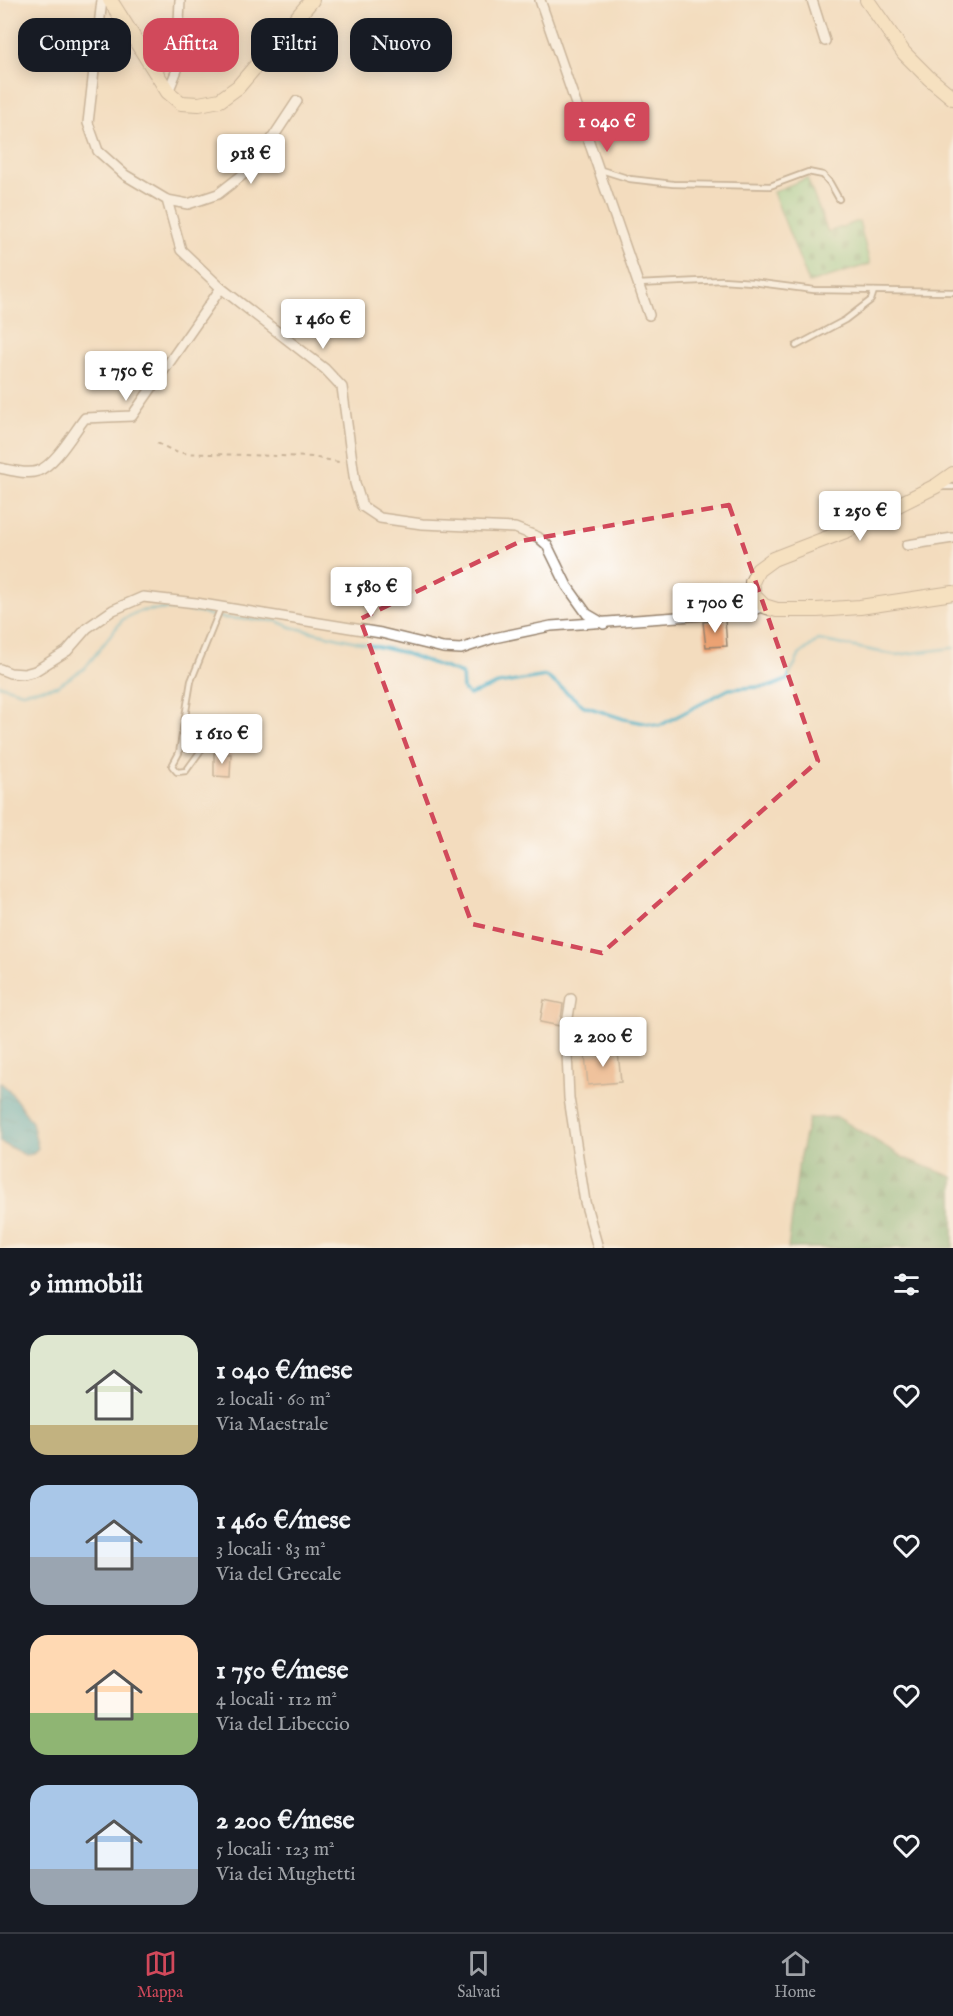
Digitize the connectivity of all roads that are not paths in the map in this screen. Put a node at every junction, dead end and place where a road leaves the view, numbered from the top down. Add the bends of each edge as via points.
1 (102, 0) edge
2 (110, 0) edge
3 (180, 0) edge
4 (312, 0) edge
5 (540, 0) edge
6 (812, 0) edge
7 (867, 0) edge
8 (825, 41) dead end
9 (168, 92) junction
10 (953, 98) edge
11 (297, 101) dead end
12 (598, 169) junction
13 (839, 199) dead end
14 (166, 200) junction
15 (638, 284) junction
16 (220, 288) junction
17 (874, 291) junction
18 (953, 292) edge
19 (649, 315) dead end
20 (796, 346) dead end
21 (0, 468) edge
22 (953, 474) edge
23 (936, 486) junction
24 (953, 487) edge
25 (953, 538) edge
26 (907, 545) dead end
27 (953, 593) edge
28 (764, 606) junction
29 (221, 607) junction
30 (604, 624) junction
31 (0, 669) edge
32 (235, 741) dead end
33 (571, 999) dead end
34 (598, 1248) edge

1 - 14 street via 88,123 98,151 125,175
2 - 9 street
3 - 9 street via 177,70
4 - 9 street via 238,87 220,100 182,104
5 - 12 street
6 - 8 street
7 - 10 street via 903,53
11 - 14 street via 254,166 218,194 188,204
12 - 13 lane via 630,179 673,184 770,186 808,172 823,175
12 - 15 street
14 - 16 street via 181,250
15 - 17 lane via 722,280 814,290
15 - 19 street
16 - 21 street via 132,416 85,418 56,457 37,471
16 - 30 street via 325,369 342,387 355,483 362,506 380,518 515,528 538,537 547,545 567,586 587,614
17 - 18 lane
17 - 20 lane via 871,300 845,320
22 - 23 street
23 - 24 lane
23 - 28 street via 848,530 773,559 758,570 752,582 754,596
25 - 26 street
27 - 28 street via 817,610 777,610
28 - 30 street via 748,612
29 - 30 street via 461,649 551,626
29 - 31 street via 143,597 113,610 87,628 67,651 35,671 17,673
29 - 32 lane via 191,681 179,753 172,766 177,772 186,771 209,739 218,736
33 - 34 street via 566,1030 569,1098 585,1203

